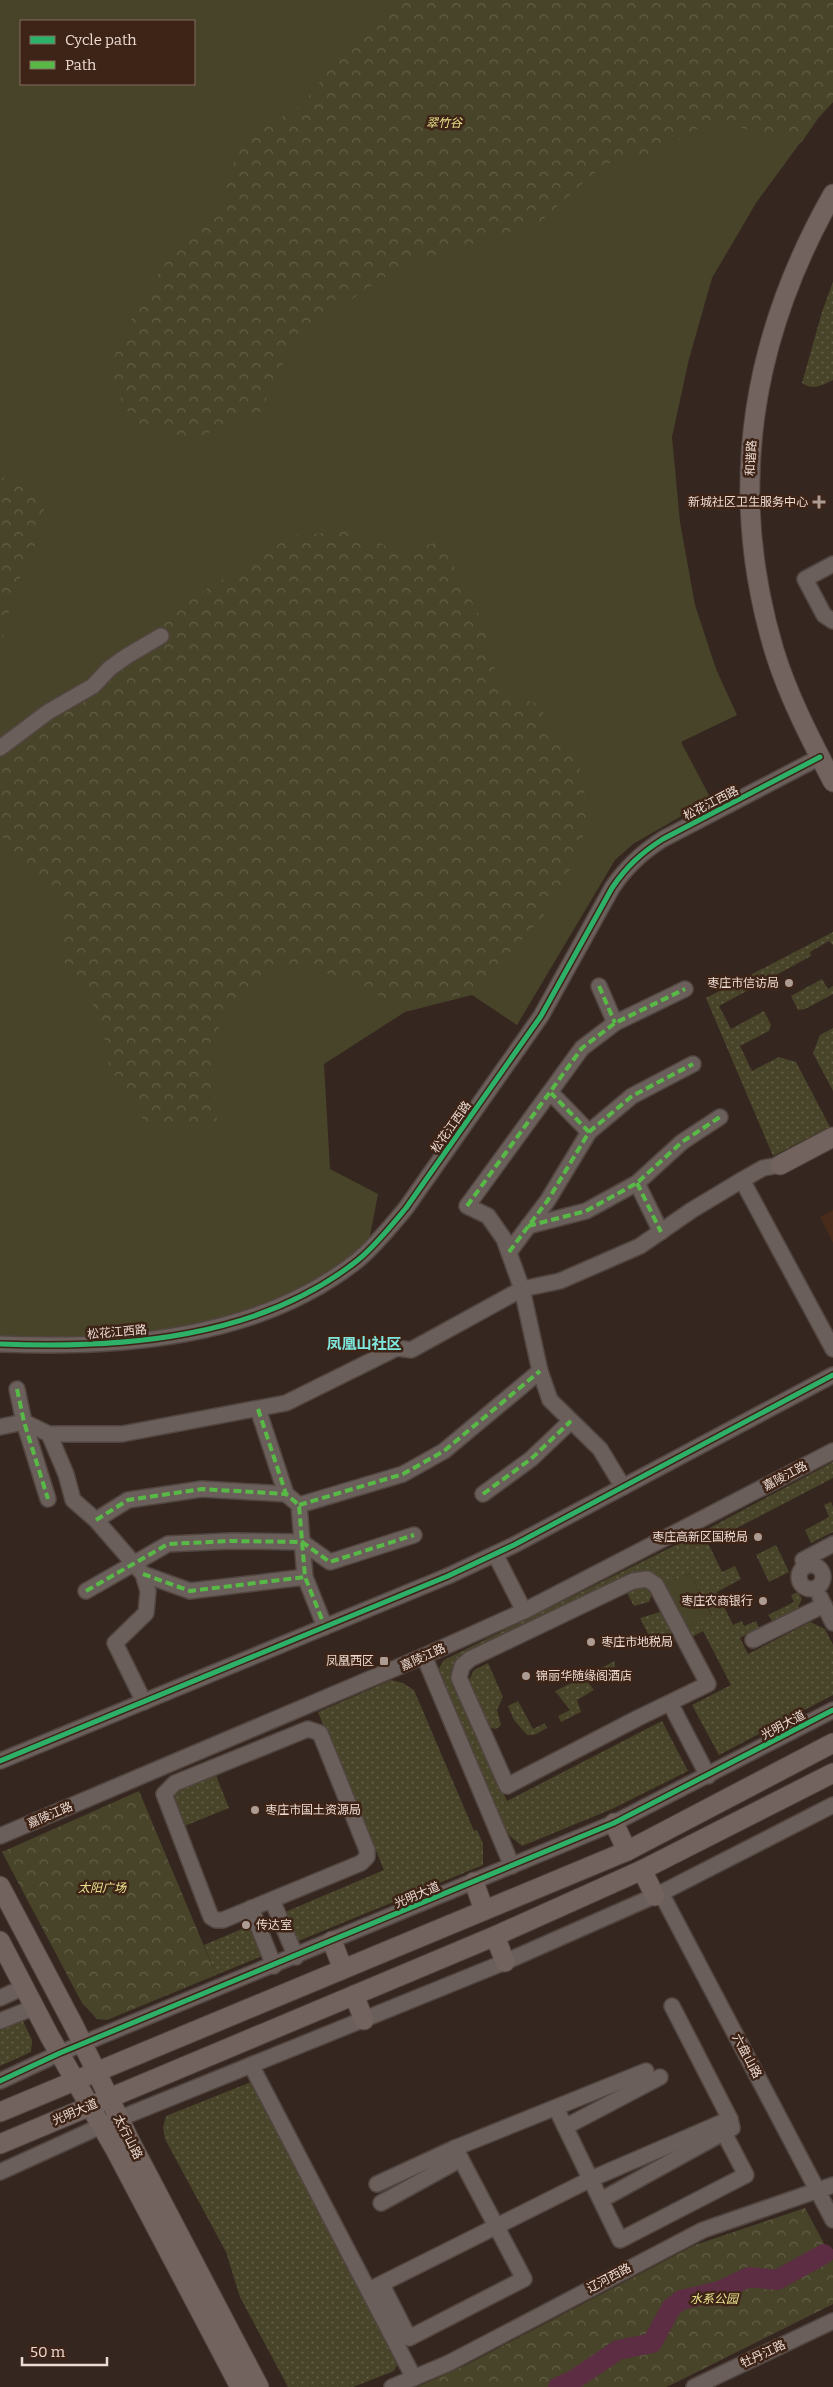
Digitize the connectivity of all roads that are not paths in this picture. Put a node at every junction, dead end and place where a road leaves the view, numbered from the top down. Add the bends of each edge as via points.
1 (833, 194) edge
2 (833, 220) edge
3 (833, 564) edge
4 (833, 621) edge
5 (161, 636) dead end
6 (0, 748) edge
7 (827, 756) edge
8 (833, 782) edge
9 (599, 986) dead end
10 (685, 989) dead end
11 (615, 1023) junction
12 (693, 1064) dead end
13 (551, 1092) junction
14 (720, 1117) dead end
15 (589, 1132) junction
16 (833, 1137) edge
17 (780, 1165) joint
18 (742, 1180) junction
19 (637, 1183) junction
20 (528, 1226) junction
21 (661, 1232) junction
22 (509, 1252) junction
23 (522, 1289) junction
24 (0, 1344) edge
25 (833, 1349) edge
26 (540, 1371) junction
27 (833, 1375) edge
28 (17, 1389) dead end
29 (258, 1409) junction
30 (571, 1421) junction
31 (24, 1422) junction
32 (0, 1427) edge
33 (50, 1434) junction
34 (833, 1451) edge
35 (623, 1487) junction
36 (286, 1494) junction
37 (483, 1494) dead end
38 (48, 1498) dead end
39 (299, 1505) junction
40 (96, 1520) junction
41 (414, 1535) dead end
42 (302, 1542) junction
43 (833, 1544) edge
44 (495, 1554) junction
45 (138, 1569) junction
46 (304, 1577) junction
47 (86, 1592) dead end
48 (824, 1606) junction
49 (524, 1612) junction
50 (833, 1623) edge
51 (325, 1627) junction
52 (753, 1640) dead end
53 (424, 1656) junction
54 (144, 1702) junction
55 (670, 1703) junction
56 (833, 1710) edge
57 (833, 1743) edge
58 (0, 1761) edge
59 (833, 1773) edge
60 (708, 1776) junction
61 (833, 1805) edge
62 (614, 1823) junction
63 (0, 1836) edge
64 (626, 1851) junction
65 (512, 1866) junction
66 (642, 1870) junction
67 (474, 1882) junction
68 (0, 1886) edge
69 (658, 1894) junction
70 (272, 1900) junction
71 (251, 1908) junction
72 (484, 1910) junction
73 (495, 1936) junction
74 (0, 1941) edge
75 (332, 1941) junction
76 (296, 1957) junction
77 (505, 1962) junction
78 (274, 1966) junction
79 (343, 1969) junction
80 (24, 1987) junction
81 (354, 1995) junction
82 (0, 1998) edge
83 (672, 2006) dead end
84 (35, 2007) junction
85 (364, 2020) junction
86 (0, 2021) edge
87 (83, 2045) junction
88 (60, 2054) junction
89 (250, 2065) junction
90 (646, 2071) dead end
91 (96, 2072) junction
92 (660, 2077) dead end
93 (75, 2080) junction
94 (0, 2081) edge
95 (109, 2098) junction
96 (89, 2105) junction
97 (556, 2108) junction
98 (0, 2112) edge
99 (730, 2118) junction
100 (120, 2120) junction
101 (101, 2126) junction
102 (565, 2127) junction
103 (724, 2133) junction
104 (0, 2144) edge
105 (458, 2154) junction
106 (0, 2172) edge
107 (590, 2179) junction
108 (377, 2184) dead end
109 (833, 2185) edge
110 (817, 2190) junction
111 (601, 2200) junction
112 (381, 2202) dead end
113 (833, 2220) edge
114 (496, 2227) junction
115 (376, 2287) junction
116 (833, 2321) edge
117 (414, 2378) junction
118 (240, 2387) edge
119 (260, 2387) edge
120 (392, 2387) edge
121 (694, 2387) edge

1 - 7 main road, 和谐路 via 798,262 773,328 758,397 749,472 753,541 764,614 786,683
2 - 7 main road, 和谐路 via 796,299 785,332 769,408 762,472 765,539 777,612
3 - 4 street via 805,579 824,616
5 - 6 street via 127,656 93,686 48,712
7 - 8 main road, 和谐路
7 - 24 street, 松花江西路 via 663,839 625,868 541,1016 406,1208 384,1235 326,1283 259,1314 217,1327 138,1341 46,1346
9 - 11 street
10 - 11 street
11 - 13 street via 582,1048
12 - 15 street via 632,1096
13 - 15 street
13 - 22 street via 467,1206 488,1216
14 - 19 street via 682,1142
15 - 20 street via 548,1200
16 - 17 main road
17 - 18 street via 764,1168
18 - 21 street
18 - 25 street
19 - 20 street via 586,1211
19 - 21 street
20 - 22 street
21 - 23 street via 640,1246 560,1281
22 - 23 street
23 - 26 street
23 - 29 street via 412,1350 397,1348 286,1403
26 - 30 street via 550,1400
26 - 39 street via 444,1451 403,1474
27 - 35 street
28 - 31 street
29 - 33 street via 122,1434
29 - 36 street
30 - 35 street via 600,1449
30 - 37 street via 531,1459
31 - 32 street
31 - 33 street
31 - 38 street
33 - 40 street via 73,1500
34 - 49 street, 嘉陵江路
35 - 44 street
36 - 39 street
36 - 40 street via 202,1489 128,1500
39 - 42 street
40 - 45 street
41 - 42 street via 330,1562
42 - 45 street via 168,1544
42 - 46 street
43 - 48 street via 802,1560 805,1566 800,1572 801,1584 808,1589 816,1589
44 - 49 street
44 - 51 street
45 - 46 street via 190,1592
45 - 47 street
45 - 54 street via 148,1591 146,1613 115,1643
46 - 51 street
48 - 50 street
48 - 52 street
49 - 53 street, 嘉陵江路
51 - 54 street
53 - 63 street, 嘉陵江路
53 - 65 street
54 - 58 street
55 - 55 street via 708,1684 656,1585 647,1579 633,1581 470,1659 462,1666 459,1678 507,1786
55 - 60 street
56 - 60 street, 光明大道
57 - 64 main road
59 - 66 main road, 光明大道
60 - 62 street, 光明大道
61 - 69 street, 光明大道
62 - 64 main road
62 - 65 street, 光明大道
64 - 72 main road
65 - 67 street, 光明大道
66 - 69 main road
66 - 73 main road, 光明大道
67 - 72 main road
67 - 75 street, 光明大道
68 - 87 main road, 太行山路
69 - 77 street, 光明大道
69 - 110 street, 六盘山路
70 - 71 street
70 - 71 street via 361,1863 366,1857 367,1850 320,1734 308,1728 175,1783 164,1794 210,1917 223,1920
70 - 76 street
71 - 78 street
72 - 79 main road
73 - 77 main road
73 - 81 main road, 光明大道
74 - 80 main road, 太行山路
75 - 76 street, 光明大道
75 - 79 main road
76 - 78 street, 光明大道
77 - 85 street, 光明大道
78 - 87 street, 光明大道
79 - 91 main road
80 - 82 street
80 - 84 main road, 太行山路
81 - 85 main road
81 - 95 main road, 光明大道
83 - 99 street
84 - 86 street
84 - 88 main road, 太行山路
85 - 89 street, 光明大道
87 - 88 street, 光明大道
87 - 91 main road, 太行山路
88 - 93 main road, 太行山路
88 - 94 street, 光明大道
89 - 100 street, 光明大道
89 - 115 street
90 - 97 street
91 - 93 main road
91 - 95 main road, 太行山路
92 - 102 street
93 - 96 main road, 太行山路
93 - 98 main road
95 - 96 main road, 光明大道
95 - 100 main road, 太行山路
96 - 101 main road, 太行山路
96 - 104 main road, 光明大道
97 - 102 street
97 - 105 street
99 - 103 street via 732,2128
99 - 107 street
100 - 101 street, 光明大道
100 - 119 main road, 太行山路
101 - 106 street, 光明大道
101 - 118 main road, 太行山路
102 - 107 street
103 - 111 street
103 - 111 street via 746,2175 620,2240
105 - 108 street
105 - 112 street
105 - 114 street
107 - 111 street
107 - 114 street
109 - 110 street, 辽河西路
110 - 113 street, 六盘山路
110 - 117 street, 辽河西路 via 702,2230
114 - 115 street
114 - 115 street via 524,2279 409,2338
115 - 117 street
116 - 121 street, 牡丹江路
117 - 120 street, 辽河西路

